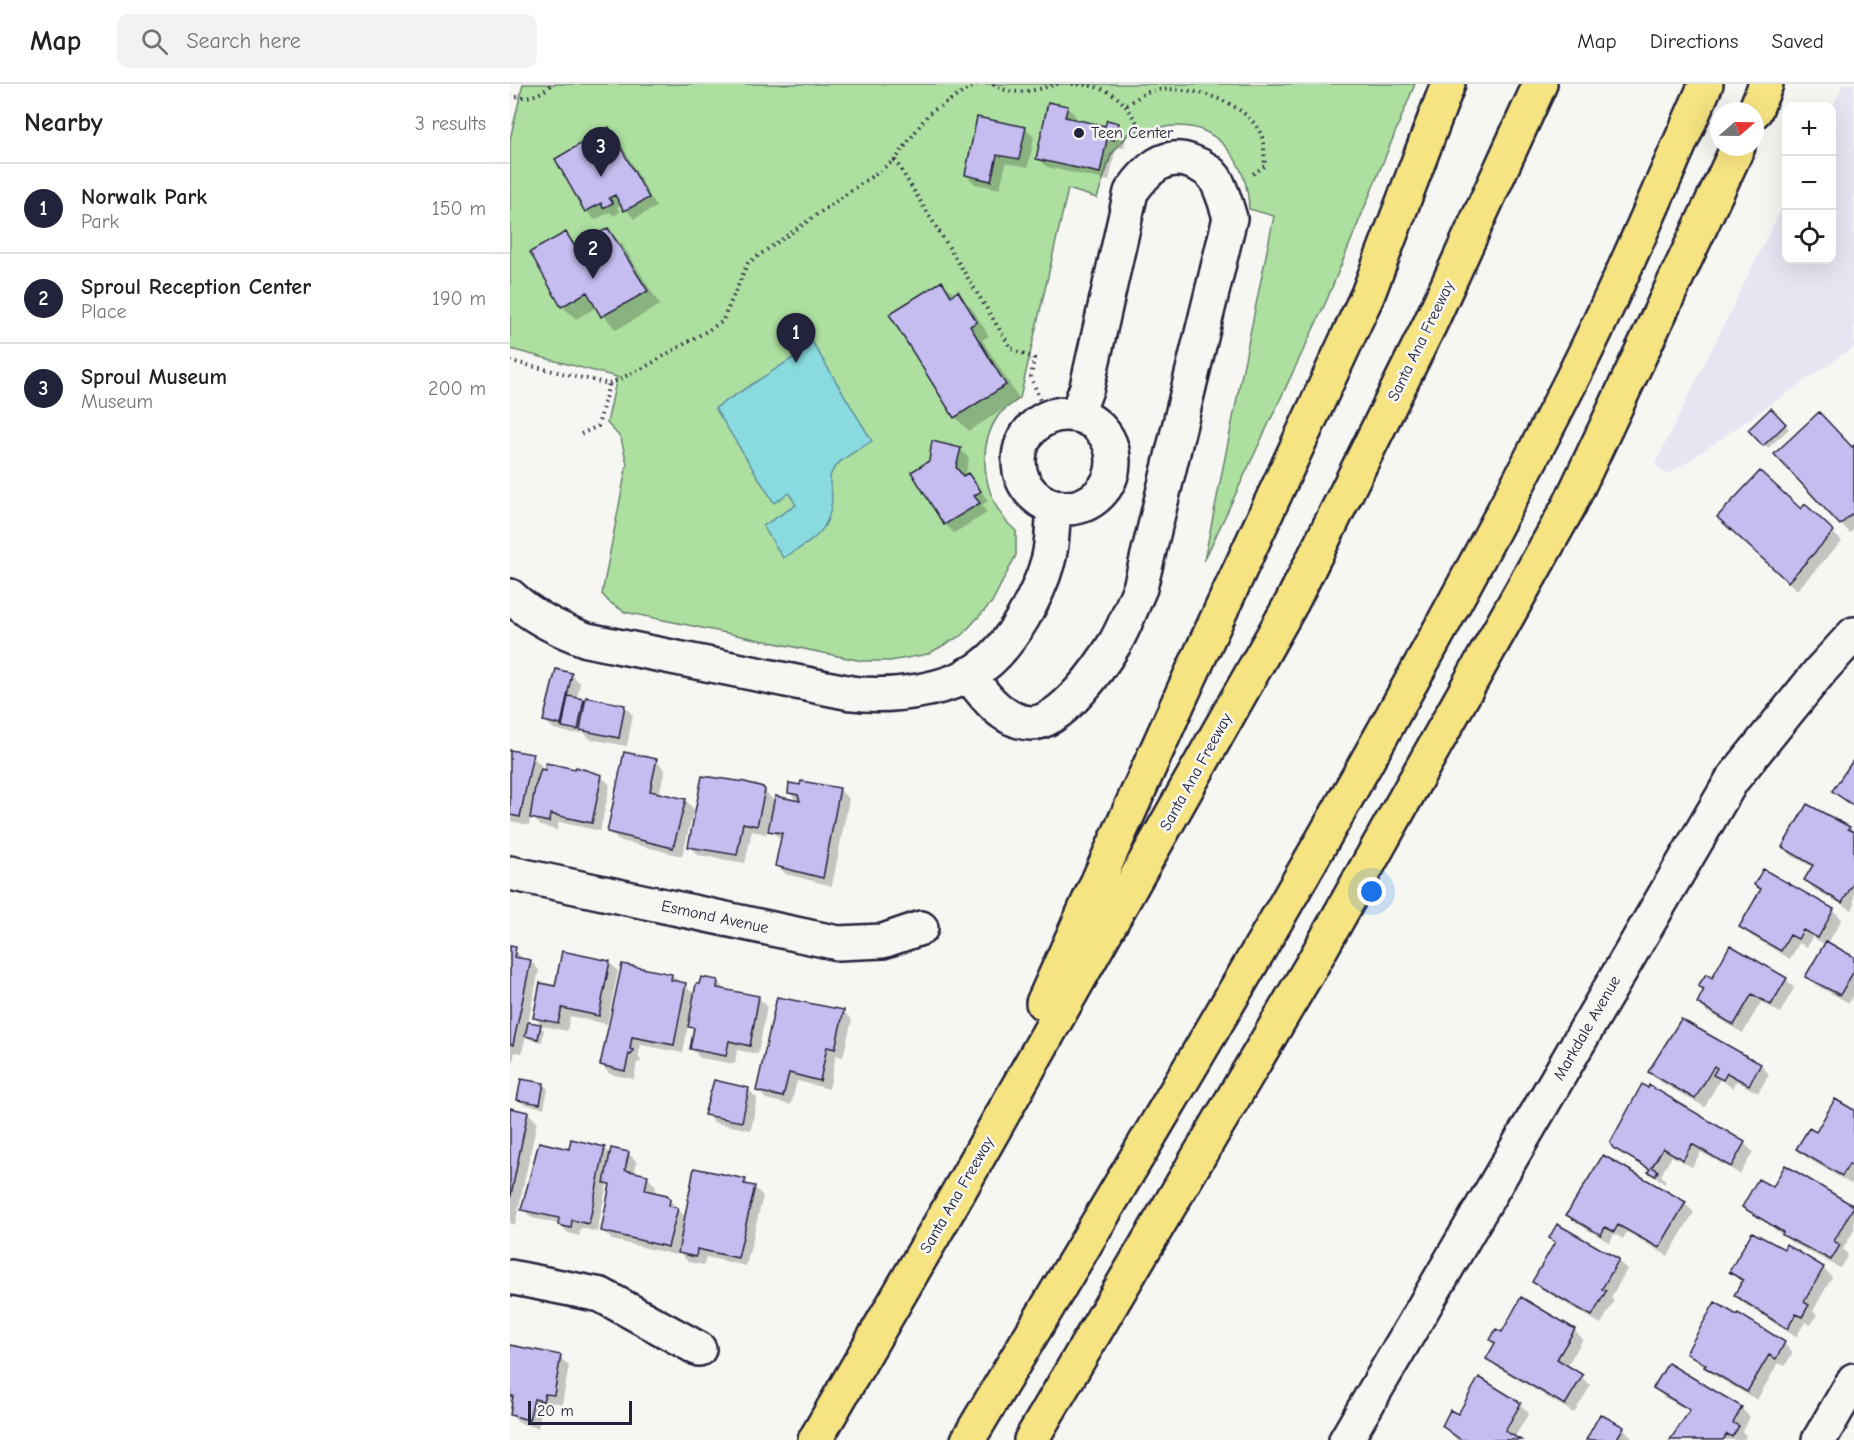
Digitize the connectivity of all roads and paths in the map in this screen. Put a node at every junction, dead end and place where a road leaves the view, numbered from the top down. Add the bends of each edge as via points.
1 (552, 84) edge
2 (977, 84) edge
3 (993, 84) edge
4 (1058, 84) edge
5 (1072, 84) edge
6 (1095, 84) edge
7 (1448, 84) edge
8 (1540, 84) edge
9 (1706, 84) edge
10 (510, 96) edge
11 (1127, 105) junction
12 (1734, 156) edge
13 (895, 160) junction
14 (1160, 163) junction
15 (1223, 194) junction
16 (510, 361) edge
17 (609, 384) junction
18 (1062, 416) junction
19 (581, 434) dead end
20 (1054, 507) junction
21 (510, 596) edge
22 (1854, 634) edge
23 (968, 674) junction
24 (510, 873) edge
25 (921, 928) dead end
26 (958, 1193) junction
27 (510, 1276) edge
28 (699, 1349) dead end
29 (1854, 1380) edge
30 (815, 1440) edge
31 (968, 1440) edge
32 (1031, 1440) edge
33 (1346, 1440) edge
34 (1819, 1440) edge

1 - 10 path via 544,92 530,96
2 - 13 path via 929,113
3 - 4 path via 1005,91 1023,93
5 - 6 path
6 - 11 path
7 - 26 highway via 1368,294 1183,692
8 - 26 highway, Santa Ana Freeway via 1430,324 1292,602
9 - 31 highway via 1650,215 1571,380 1423,661 1317,851
11 - 14 path
11 - 15 path via 1148,92 1172,87 1227,102 1248,117 1261,135 1265,166
12 - 32 highway via 1569,506 1313,963
13 - 17 path via 748,263 722,322
13 - 18 path via 1011,348 1034,358 1031,377
14 - 15 street via 1179,157 1200,165 1214,176
14 - 18 street via 1144,174 1131,192 1087,387
15 - 23 street via 1229,223 1140,588 1116,641 1065,706 1051,717 1032,723 1015,719 991,704
16 - 17 path
17 - 19 path via 598,426
18 - 20 street via 1034,425 1018,457 1023,480 1032,493
18 - 20 street via 1102,431 1112,453 1112,469 1107,484 1093,499 1074,507
20 - 23 street via 1048,561 1031,601 1012,637 983,666
21 - 23 street via 559,630 587,640 851,693 911,693
22 - 33 street, Markdale Avenue via 1732,780
24 - 25 street, Esmond Avenue via 838,944 883,941
26 - 30 highway, Santa Ana Freeway
27 - 28 street via 601,1295
29 - 34 street

